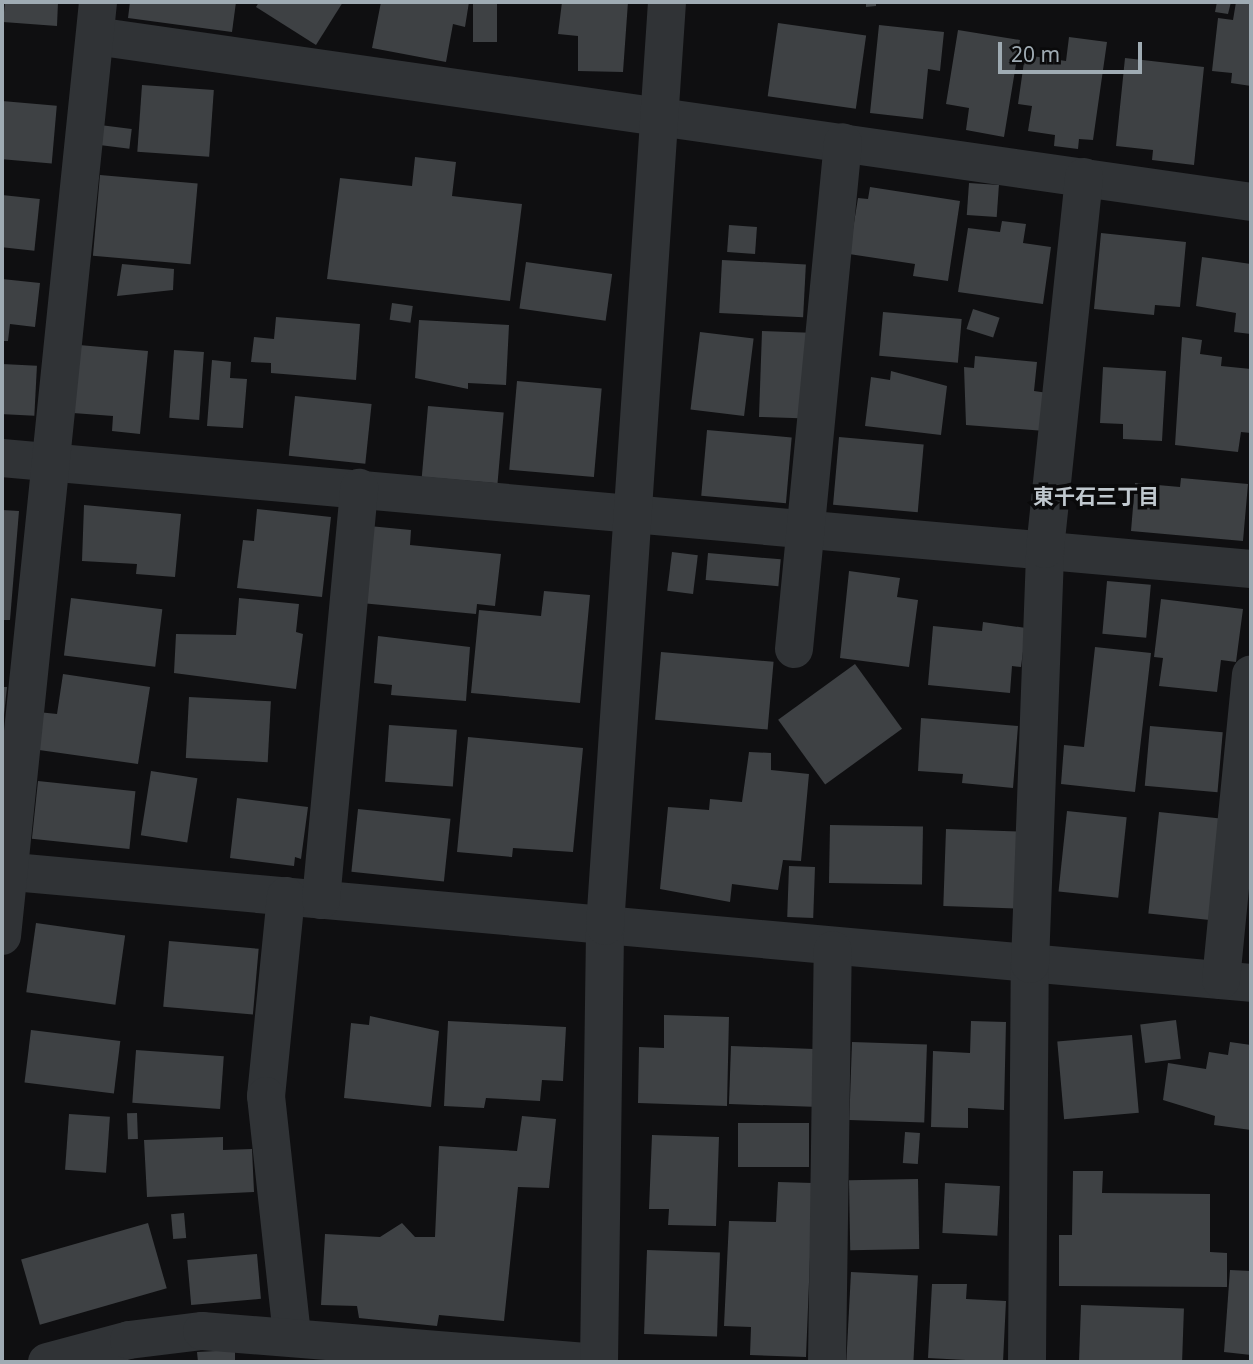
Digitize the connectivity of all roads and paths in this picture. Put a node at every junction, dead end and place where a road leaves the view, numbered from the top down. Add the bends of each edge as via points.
1 (667, 2) edge
2 (97, 19) edge
3 (659, 116) junction
4 (843, 142) junction
5 (1084, 177) junction
6 (1251, 202) edge
7 (2, 458) edge
8 (50, 462) junction
9 (359, 488) junction
10 (633, 510) junction
11 (806, 526) junction
12 (1045, 549) junction
13 (1251, 569) edge
14 (793, 649) dead end
15 (1251, 674) edge
16 (5, 871) edge
17 (303, 898) junction
18 (605, 926) junction
19 (2, 936) edge
20 (833, 950) junction
21 (1030, 964) junction
22 (1236, 981) edge
23 (292, 1334) junction
24 (329, 1350) edge
25 (47, 1362) edge
26 (586, 1362) edge
27 (599, 1362) edge
28 (827, 1362) edge
29 (1027, 1362) edge

1 - 3 street
2 - 3 street
2 - 8 street
3 - 4 street
3 - 10 street
4 - 5 street
4 - 11 street
5 - 6 street
5 - 12 street
7 - 8 street
8 - 9 street
8 - 16 street
9 - 10 street
9 - 17 street
10 - 11 street
10 - 18 street
11 - 12 street
11 - 14 street
12 - 13 street
12 - 21 street
15 - 22 street
16 - 17 street
16 - 19 street
17 - 18 street
17 - 23 street via 266,1096
18 - 20 street
18 - 27 street
20 - 21 street
20 - 28 street
21 - 22 street
21 - 29 street
23 - 24 street
23 - 25 street via 202,1331 129,1340
24 - 26 street

